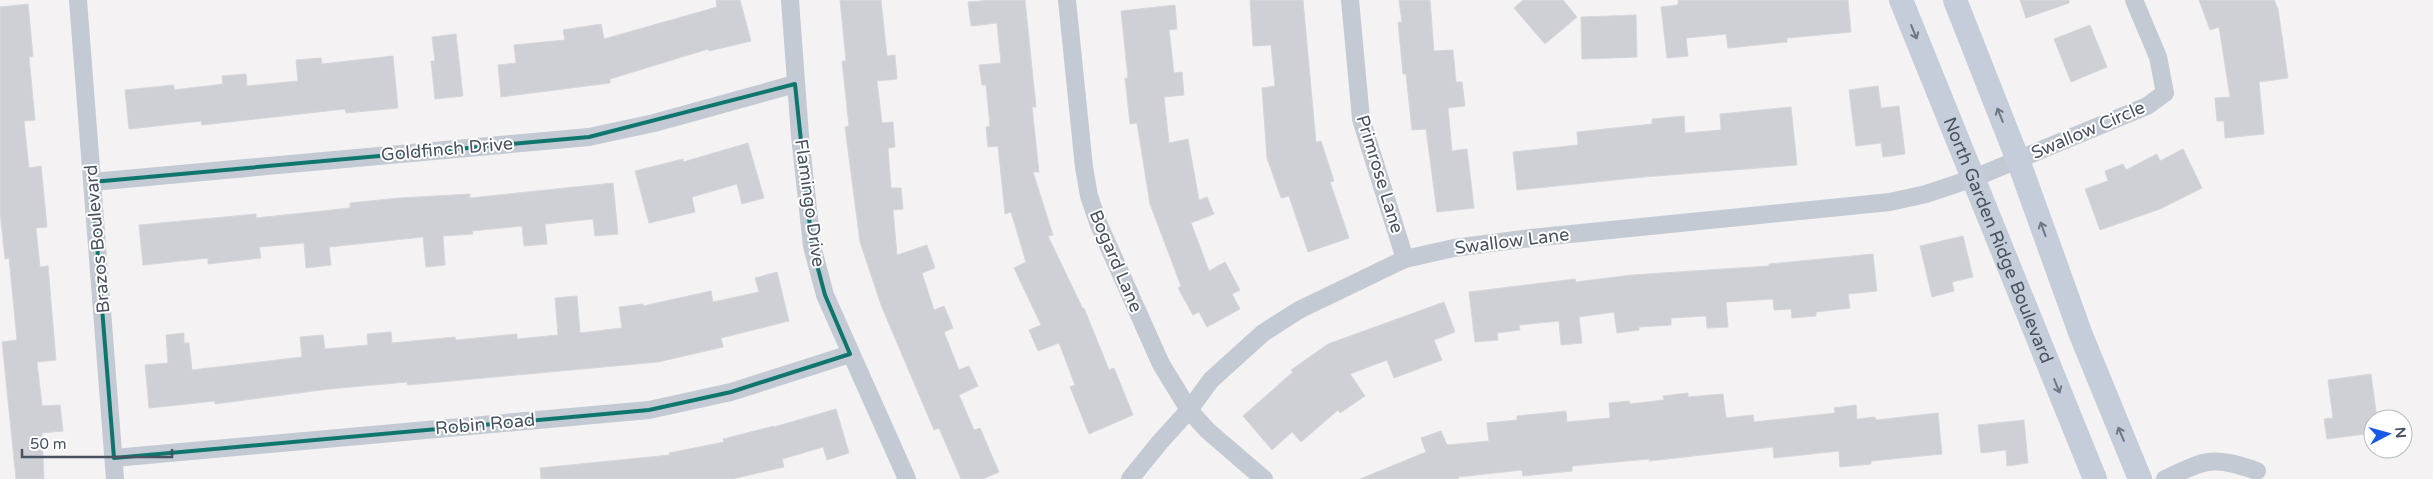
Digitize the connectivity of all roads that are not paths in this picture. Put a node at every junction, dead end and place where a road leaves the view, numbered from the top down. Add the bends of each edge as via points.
1 (78, 0) edge
2 (790, 0) edge
3 (1067, 0) edge
4 (1350, 0) edge
5 (1901, 0) edge
6 (1955, 0) edge
7 (2134, 0) edge
8 (796, 84) junction
9 (2018, 160) junction
10 (1974, 178) junction
11 (92, 182) junction
12 (1406, 259) junction
13 (850, 354) junction
14 (1189, 410) junction
15 (114, 458) junction
16 (2257, 471) dead end
17 (115, 479) edge
18 (907, 479) edge
19 (1130, 479) edge
20 (1264, 479) edge
21 (2095, 479) edge
22 (2140, 479) edge
23 (2165, 479) edge

1 - 11 street, Brazos Boulevard
2 - 8 street, Flamingo Drive
3 - 14 street, Bogard Lane via 1089,196 1161,364
4 - 12 street, Primrose Lane via 1361,119
5 -> 10 main road, North Garden Ridge Boulevard
9 -> 6 main road
7 - 9 street, Swallow Circle via 2158,57 2165,93 2147,106
8 - 11 street, Goldfinch Drive via 654,123 589,137
8 - 13 street, Flamingo Drive via 812,246 825,295
9 - 10 street, Swallow Circle
22 -> 9 main road via 2080,335
10 - 12 street, Swallow Lane via 1926,194 1874,205 1531,238 1454,248
10 -> 21 main road, North Garden Ridge Boulevard
11 - 15 street, Brazos Boulevard
12 - 14 street, Swallow Lane via 1299,310 1263,333 1211,380
13 - 15 street, Robin Road via 731,392 650,410
13 - 18 street, Flamingo Drive
14 - 19 street, Swallow Lane
14 - 20 street, Bogard Lane via 1208,431
15 - 17 street, Brazos Boulevard
16 - 23 street via 2227,461 2201,462

